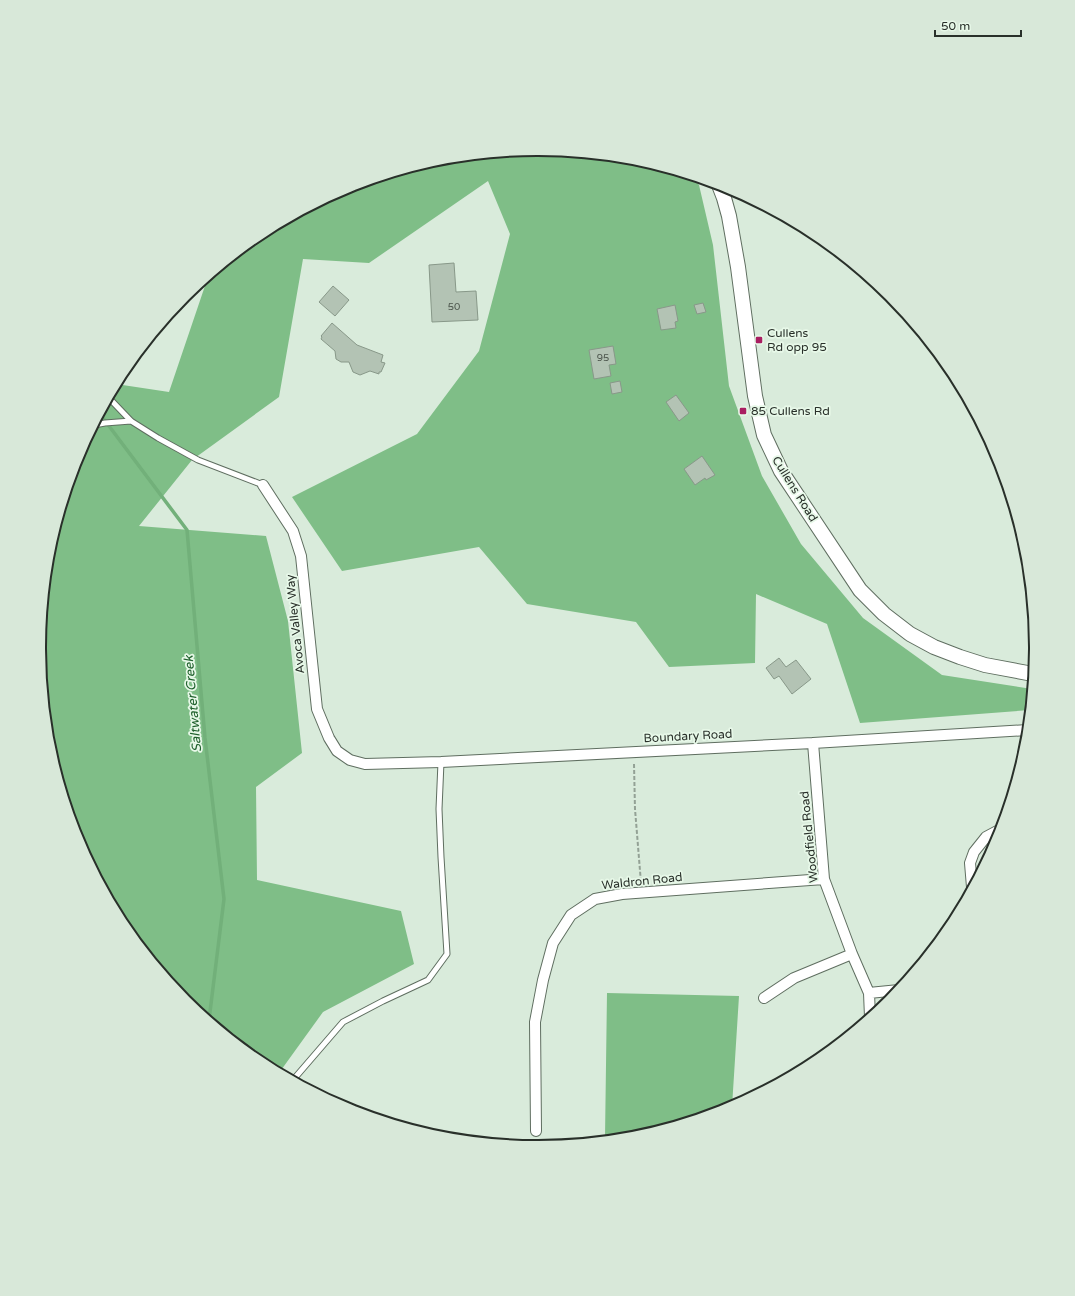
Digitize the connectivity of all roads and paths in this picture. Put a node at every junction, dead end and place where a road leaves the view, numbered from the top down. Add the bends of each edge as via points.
1 (722, 192) edge
2 (112, 401) edge
3 (131, 421) junction
4 (101, 424) edge
5 (263, 485) joint
6 (1028, 673) edge
7 (1022, 730) edge
8 (813, 743) junction
9 (350, 760) joint
10 (441, 762) junction
11 (634, 764) dead end
12 (993, 833) edge
13 (971, 878) edge
14 (824, 879) junction
15 (642, 892) junction
16 (852, 954) junction
17 (890, 991) edge
18 (869, 993) junction
19 (764, 998) dead end
20 (870, 1011) edge
21 (296, 1076) edge
22 (536, 1131) dead end

1 - 6 main road, Cullens Road via 729,216 738,267 755,396 764,435 781,471 860,590 884,614 910,634 934,647 985,665
2 - 3 lane
3 - 4 lane
3 - 5 lane via 198,460
5 - 9 street, Avoca Valley Way via 292,531 301,556 317,709 329,738 337,750
7 - 8 street, Boundary Road
8 - 10 street, Boundary Road
8 - 14 street, Woodfield Road
9 - 10 street, Boundary Road via 365,764
10 - 21 lane via 439,809 447,954 428,980 343,1022
11 - 15 path
12 - 13 street via 986,837 974,852 970,863
14 - 15 street, Waldron Road
14 - 16 street, Woodfield Road
15 - 22 street, Waldron Road via 595,899 571,915 553,943 535,1022
16 - 18 street, Woodfield Road
16 - 19 street via 794,978
17 - 18 street
18 - 20 street, Woodfield Road

